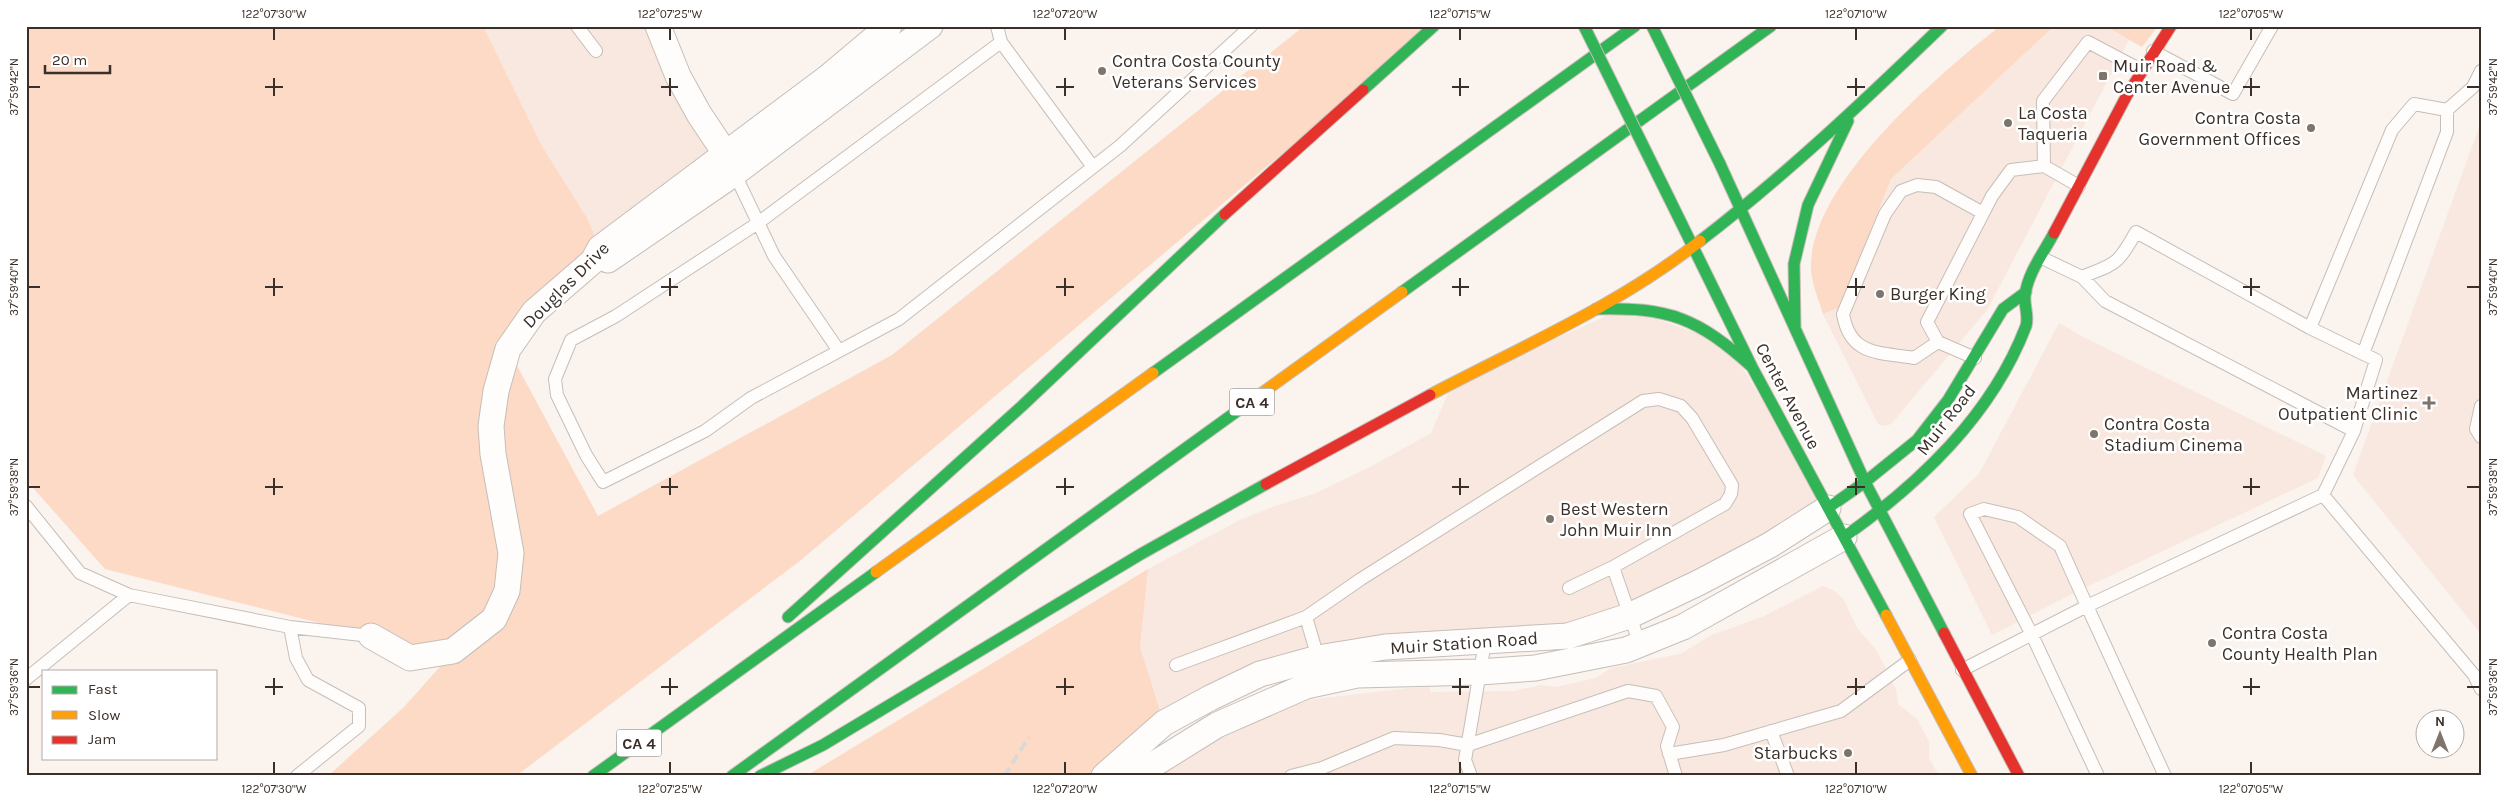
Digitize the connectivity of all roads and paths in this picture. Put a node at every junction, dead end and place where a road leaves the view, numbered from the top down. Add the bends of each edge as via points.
1 (577, 26) edge
2 (658, 26) edge
3 (888, 26) edge
4 (930, 26) edge
5 (997, 26) edge
6 (1251, 26) edge
7 (1434, 26) edge
8 (1584, 26) edge
9 (1635, 26) edge
10 (1652, 26) edge
11 (1771, 26) edge
12 (1942, 26) edge
13 (2171, 26) edge
14 (2272, 26) edge
15 (1001, 42) junction
16 (596, 51) dead end
17 (2153, 51) junction
18 (2141, 70) junction
19 (2481, 71) edge
20 (2447, 110) junction
21 (1853, 111) junction
22 (730, 163) junction
23 (2044, 166) junction
24 (1093, 167) junction
25 (2079, 186) junction
26 (1742, 209) junction
27 (1983, 213) junction
28 (758, 223) junction
29 (1694, 248) junction
30 (2042, 258) junction
31 (2082, 277) junction
32 (2026, 292) junction
33 (1592, 310) junction
34 (1795, 326) junction
35 (2310, 328) junction
36 (1938, 342) junction
37 (839, 351) junction
38 (2363, 354) junction
39 (1975, 358) junction
40 (1752, 366) junction
41 (2481, 406) edge
42 (2354, 431) junction
43 (2481, 437) edge
44 (1865, 482) junction
45 (2323, 495) junction
46 (26, 506) edge
47 (1828, 508) junction
48 (1881, 512) junction
49 (1844, 537) junction
50 (1613, 566) junction
51 (1569, 588) dead end
52 (130, 595) junction
53 (2087, 606) junction
54 (1629, 616) junction
55 (1306, 617) junction
56 (780, 624) dead end
57 (290, 627) junction
58 (2032, 634) junction
59 (371, 636) joint
60 (765, 637) dead end
61 (1485, 642) junction
62 (1640, 645) junction
63 (1318, 658) junction
64 (1910, 660) junction
65 (1176, 666) dead end
66 (1962, 670) junction
67 (1480, 672) junction
68 (26, 679) edge
69 (2481, 690) edge
70 (685, 710) junction
71 (1771, 731) junction
72 (1468, 745) junction
73 (1669, 754) junction
74 (1138, 769) edge
75 (1323, 772) edge
76 (297, 776) edge
77 (593, 776) edge
78 (732, 776) edge
79 (760, 776) edge
80 (1104, 776) edge
81 (1292, 776) edge
82 (1471, 776) edge
83 (1676, 776) edge
84 (1788, 776) edge
85 (1972, 776) edge
86 (2019, 776) edge
87 (2098, 776) edge
88 (2165, 776) edge

1 - 16 lane
2 - 22 street via 678,76
3 - 22 street, Douglas Drive
4 - 22 street
5 - 15 lane
6 - 24 lane
7 - 56 main road
8 - 29 main road, Center Avenue, bridge
9 - 70 main road, CA 4
10 - 26 main road, Center Avenue, bridge
11 - 78 main road, CA 4
12 - 21 main road
13 - 17 main road, Muir Road
14 - 17 lane via 2233,94
15 - 24 lane
15 - 28 lane
17 - 18 main road, Muir Road
18 - 23 lane via 2088,42 2043,101
18 - 25 main road, Muir Road
19 - 20 lane via 2473,87
20 - 35 lane via 2414,104 2392,130
20 - 38 lane via 2447,132
21 - 26 main road
21 - 34 main road via 1808,205 1794,264
22 - 28 lane
22 - 59 street, Douglas Drive via 600,248 593,261 534,312 508,348 496,391 491,426 511,553 507,591 494,619 453,652 410,658
23 - 25 lane
23 - 27 lane via 2012,170
24 - 37 lane via 898,319
25 - 30 main road, Muir Road
26 - 29 main road
26 - 34 main road, Center Avenue
27 - 36 lane via 1927,322
27 - 36 lane via 1936,187 1917,185 1901,191 1885,214 1843,314 1846,330 1856,344 1871,351 1914,358
28 - 37 lane via 774,256
28 - 37 lane via 616,316 571,340 555,379 557,395 603,482 705,431 751,398
29 - 33 main road
29 - 40 main road, Center Avenue
30 - 31 lane
30 - 32 main road, Muir Road
31 - 35 lane via 2122,258 2136,232
31 - 42 lane via 2105,301
32 - 39 main road, Muir Road via 2003,309
32 - 48 main road, Muir Road via 2027,323 2002,374 1975,416 1921,478
33 - 40 main road via 1625,308 1683,317 1705,327
33 - 79 main road via 1251,492 1141,554 823,745
34 - 44 main road, Center Avenue
35 - 38 lane
36 - 39 lane
38 - 42 lane via 2376,360
39 - 44 main road, Muir Road via 1917,440
40 - 47 main road, Center Avenue
41 - 43 lane via 2476,429
42 - 45 lane
44 - 47 main road, Muir Road
44 - 48 main road, Center Avenue
45 - 53 lane
45 - 69 lane via 2474,675
46 - 52 lane via 80,573
47 - 49 main road, Center Avenue
47 - 54 street, Muir Station Road via 1770,545
48 - 49 main road, Muir Road
48 - 66 main road, Center Avenue
49 - 62 street, Muir Station Road via 1683,627
49 - 64 main road, Center Avenue
50 - 51 lane
50 - 54 lane
50 - 55 lane via 1725,504 1731,494 1732,484 1692,418 1681,406 1659,398 1643,401
52 - 57 lane
52 - 68 lane
53 - 58 lane
53 - 58 lane via 2060,546 2018,516 1984,509 1970,514
53 - 88 lane
54 - 61 street, Muir Station Road via 1568,636
54 - 62 lane
55 - 63 lane
55 - 65 lane
57 - 59 lane
57 - 76 lane via 296,658 308,680 359,708 359,726
58 - 66 lane
58 - 87 lane
60 - 70 main road
61 - 63 street, Muir Station Road via 1385,648
61 - 67 lane
62 - 67 street, Muir Station Road via 1535,668
63 - 74 street, Muir Station Road via 1260,674 1164,723
64 - 71 lane via 1841,711
64 - 85 main road, Center Avenue
66 - 86 main road, Center Avenue
67 - 72 lane
67 - 74 street, Muir Station Road via 1357,675 1306,686 1217,725
70 - 77 main road, CA 4
71 - 73 lane via 1724,745
71 - 84 lane
72 - 73 lane via 1628,691 1656,696 1673,727 1667,746
72 - 75 lane via 1394,738
72 - 82 lane via 1465,760
73 - 83 lane
74 - 80 street, Muir Station Road
75 - 81 lane

